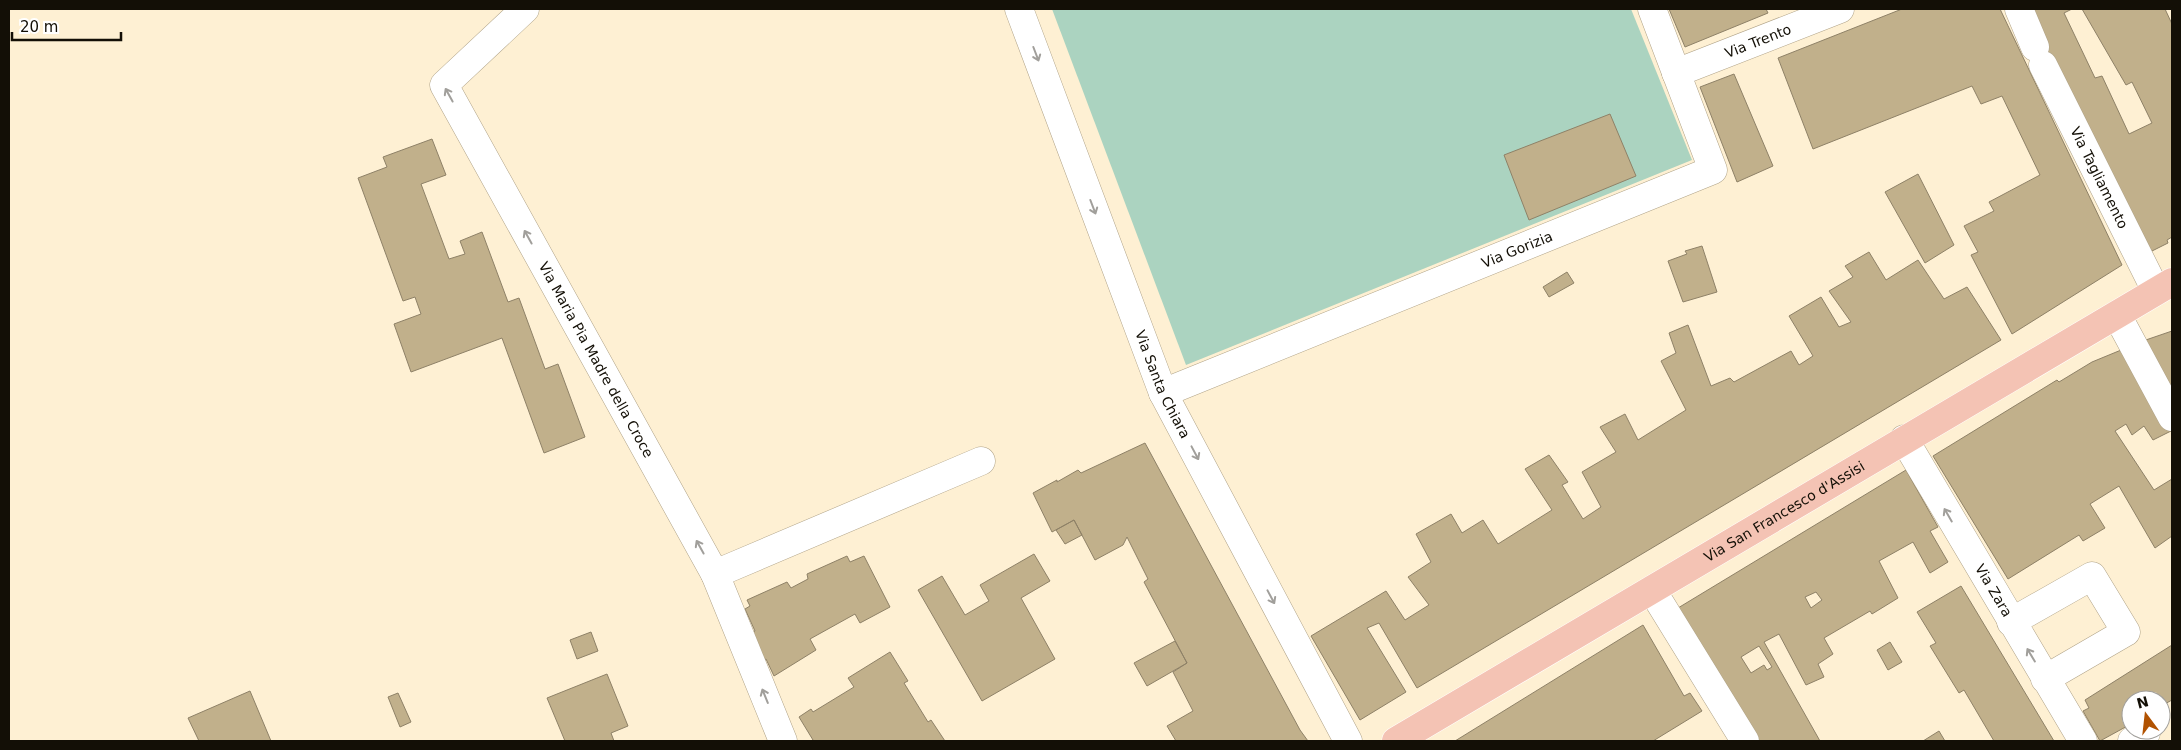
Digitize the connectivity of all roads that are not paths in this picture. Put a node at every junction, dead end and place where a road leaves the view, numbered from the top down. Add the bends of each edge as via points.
1 (525, 9) edge
2 (1019, 9) edge
3 (1652, 9) edge
4 (1840, 9) edge
5 (2019, 9) edge
6 (1676, 73) junction
7 (2164, 286) edge
8 (2117, 315) junction
9 (1163, 393) junction
10 (2172, 417) edge
11 (1904, 440) junction
12 (980, 461) dead end
13 (716, 574) junction
14 (1652, 590) junction
15 (2011, 622) junction
16 (2046, 679) junction
17 (783, 741) edge
18 (1348, 741) edge
19 (1396, 741) edge
20 (1745, 741) edge
21 (2083, 741) edge

13 -> 1 street, Via Maria Pia Madre della Croce via 444,85
2 -> 9 street, Via Santa Chiara
3 - 6 street, Via Gorizia
4 - 6 street, Via Trento
5 - 7 street, Via Tagliamento via 2039,56
6 - 9 street, Via Gorizia via 1713,170
7 - 8 main road, Via San Francesco d'Assisi
8 - 10 street
8 - 11 main road, Via San Francesco d'Assisi
9 -> 18 street, Via Santa Chiara
11 - 14 main road, Via San Francesco d'Assisi
15 -> 11 street, Via Zara
12 - 13 street
17 -> 13 street, Via Maria Pia Madre della Croce
14 - 19 main road, Via San Francesco d'Assisi
14 - 20 street
16 -> 15 street, Via Zara
15 - 16 street via 2092,576 2112,608 2126,632
16 - 21 street, Via Zara

